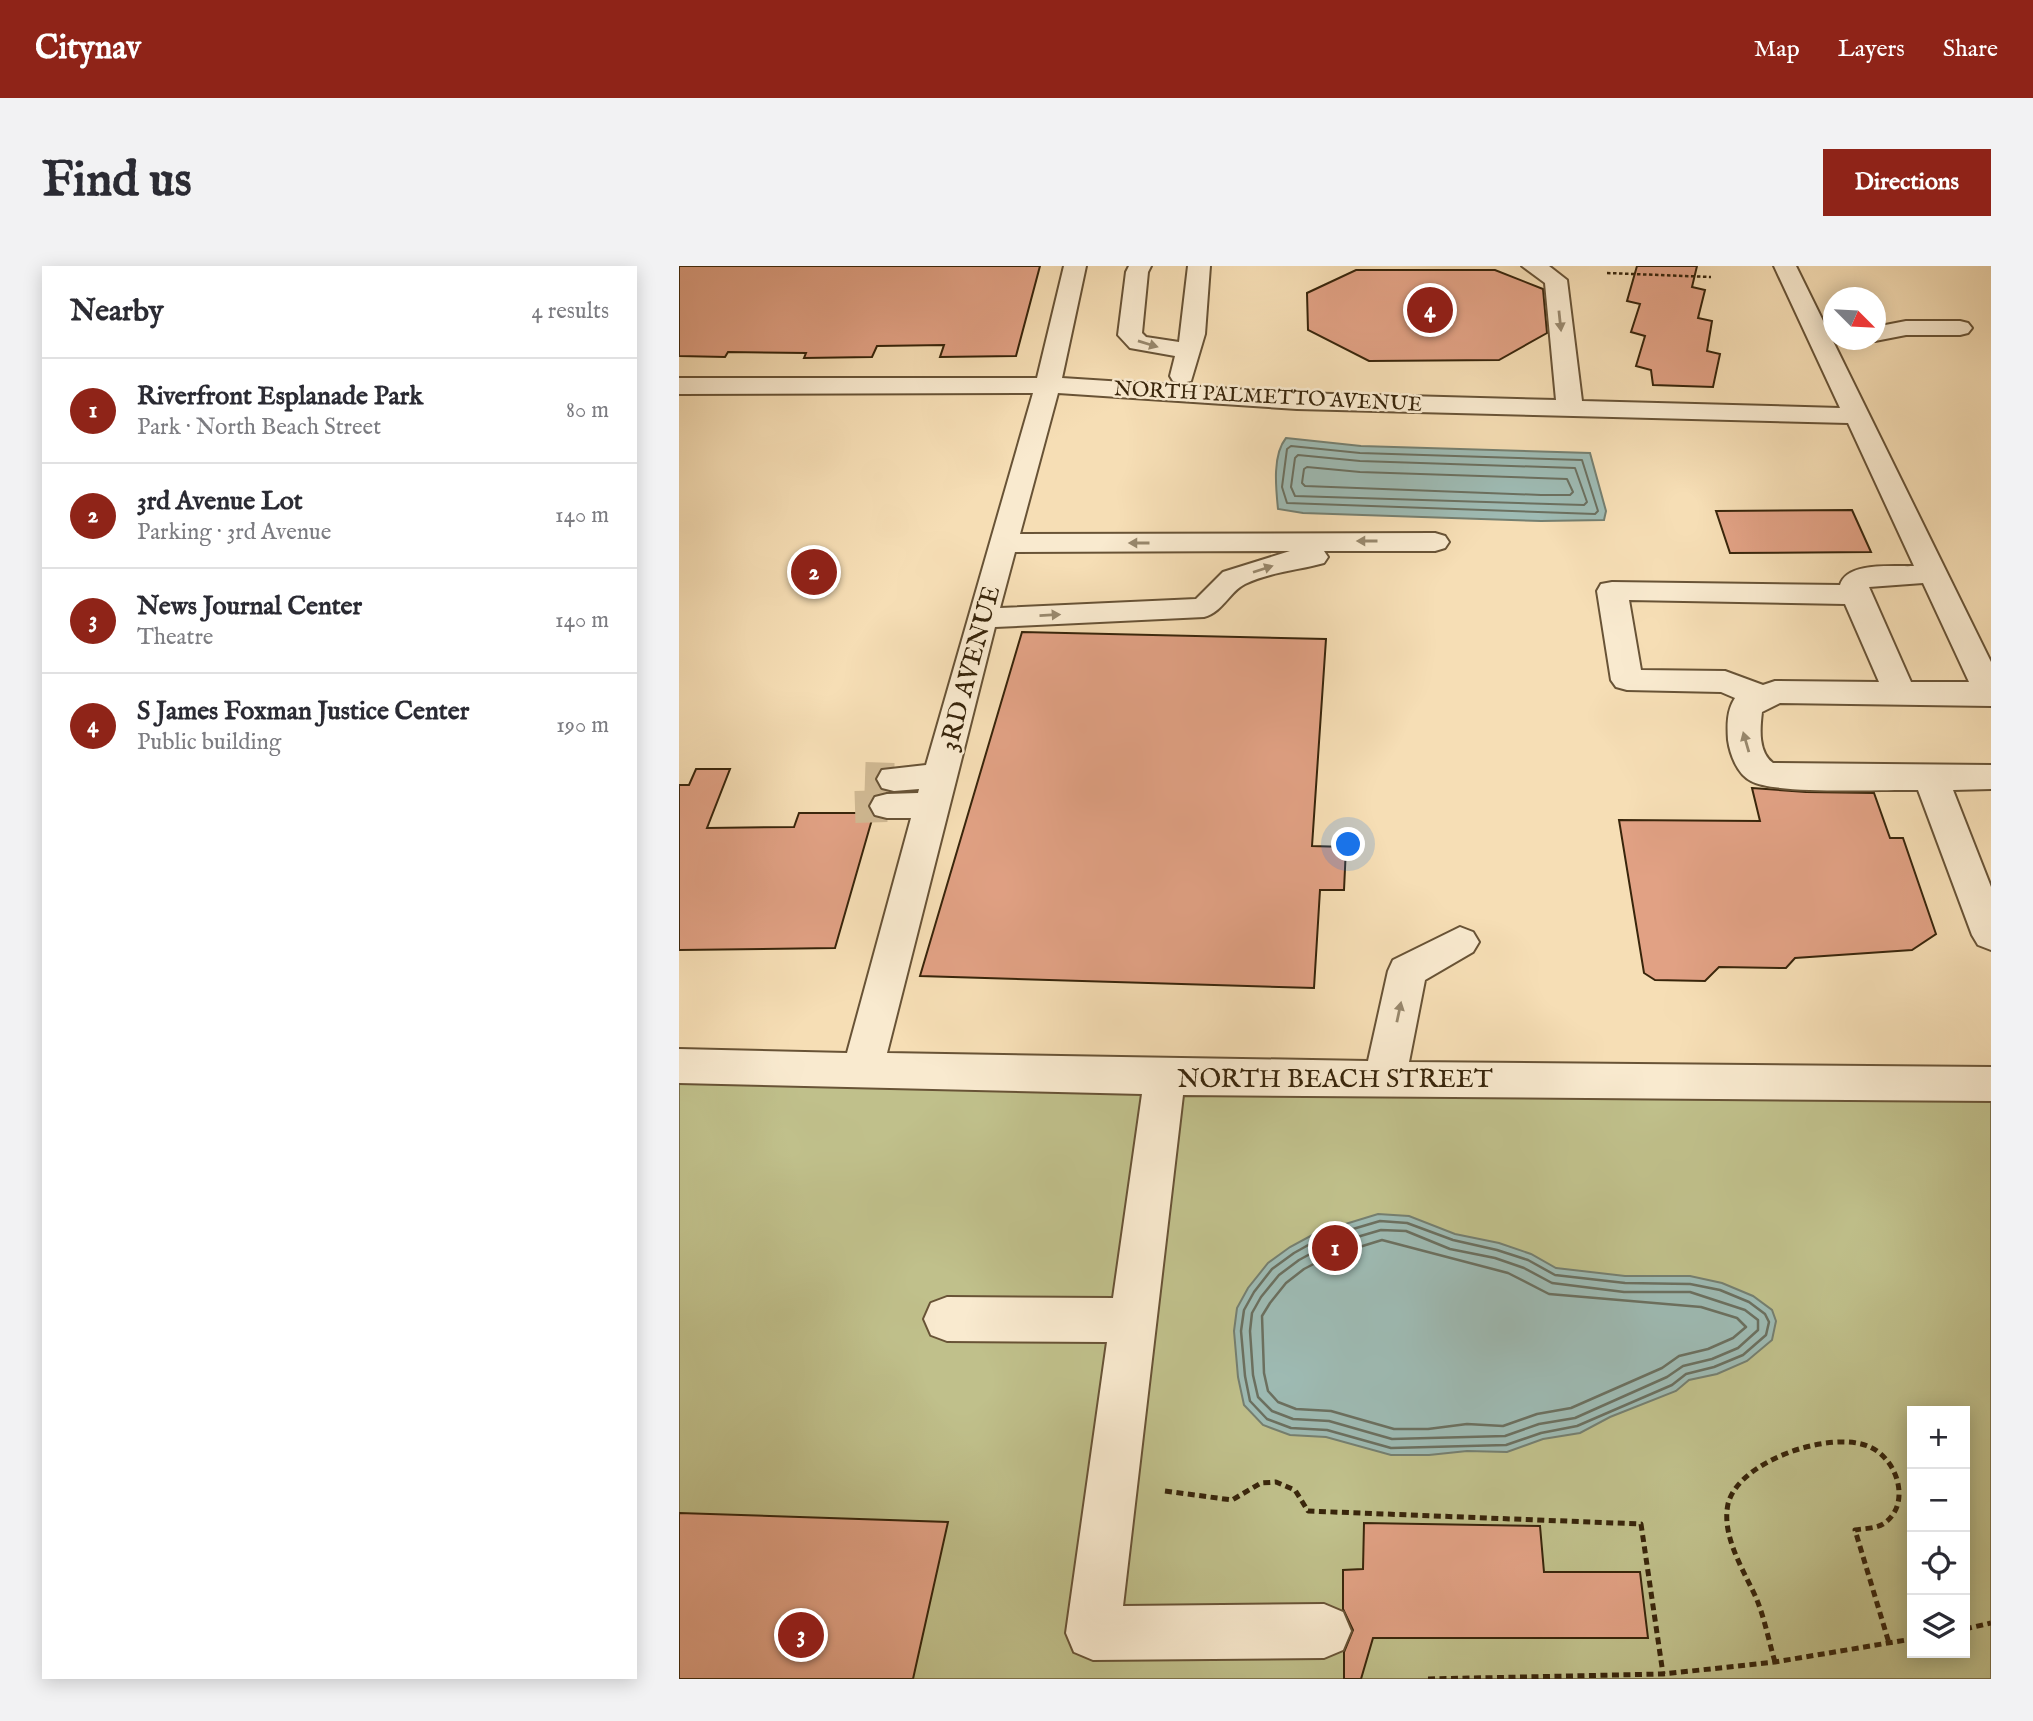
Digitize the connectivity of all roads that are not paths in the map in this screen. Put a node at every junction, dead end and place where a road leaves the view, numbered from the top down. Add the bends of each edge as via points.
1 (1075, 266) edge
2 (1140, 266) edge
3 (1199, 266) edge
4 (1533, 266) edge
5 (1785, 266) edge
6 (1960, 328) dead end
7 (1886, 332) edge
8 (1821, 342) joint
9 (1189, 351) junction
10 (679, 386) edge
11 (1048, 386) junction
12 (1178, 392) junction
13 (1570, 408) junction
14 (1857, 416) junction
15 (1435, 541) dead end
16 (1004, 543) junction
17 (1364, 567) dead end
18 (1933, 574) junction
19 (1856, 595) junction
20 (982, 618) junction
21 (1900, 692) junction
22 (1990, 694) edge
23 (1754, 701) junction
24 (1991, 777) edge
25 (1931, 778) junction
26 (936, 791) junction
27 (890, 792) tunnel mouth
28 (1991, 935) edge
29 (1459, 942) dead end
30 (679, 1066) edge
31 (862, 1071) junction
32 (1165, 1077) junction
33 (1385, 1079) junction
34 (1991, 1084) edge
35 (947, 1319) dead end
36 (1134, 1320) junction
37 (1324, 1631) dead end

1 - 11 street, 3RD AVENUE
2 -> 9 street via 1130,335 1139,343
3 - 9 street
4 -> 13 street via 1556,280
5 - 8 street
6 - 7 street
8 - 14 street
9 - 12 street
10 - 11 street, NORTH PALMETTO AVENUE
11 - 12 street, NORTH PALMETTO AVENUE
11 - 16 street, 3RD AVENUE
12 - 13 street, NORTH PALMETTO AVENUE via 1297,401
13 - 14 street, NORTH PALMETTO AVENUE
14 - 18 street
15 -> 16 street
16 - 20 street, 3RD AVENUE
20 -> 17 street via 1204,608 1233,578 1301,557
18 - 19 street via 1866,577 1854,583
18 - 22 street
19 - 21 street
19 - 23 street via 1612,591 1627,680 1725,682
20 - 26 street, 3RD AVENUE
21 - 22 street
21 - 23 street via 1775,692
25 -> 23 street via 1764,773 1747,749 1742,727
24 - 25 street
25 - 28 street
26 - 27 street
26 - 31 street, 3RD AVENUE
33 -> 29 street via 1407,971
30 - 31 street, NORTH BEACH STREET
31 - 32 street, NORTH BEACH STREET
32 - 33 street, NORTH BEACH STREET
32 - 36 street
33 - 34 street, NORTH BEACH STREET
35 - 36 street
36 - 37 street via 1093,1633

